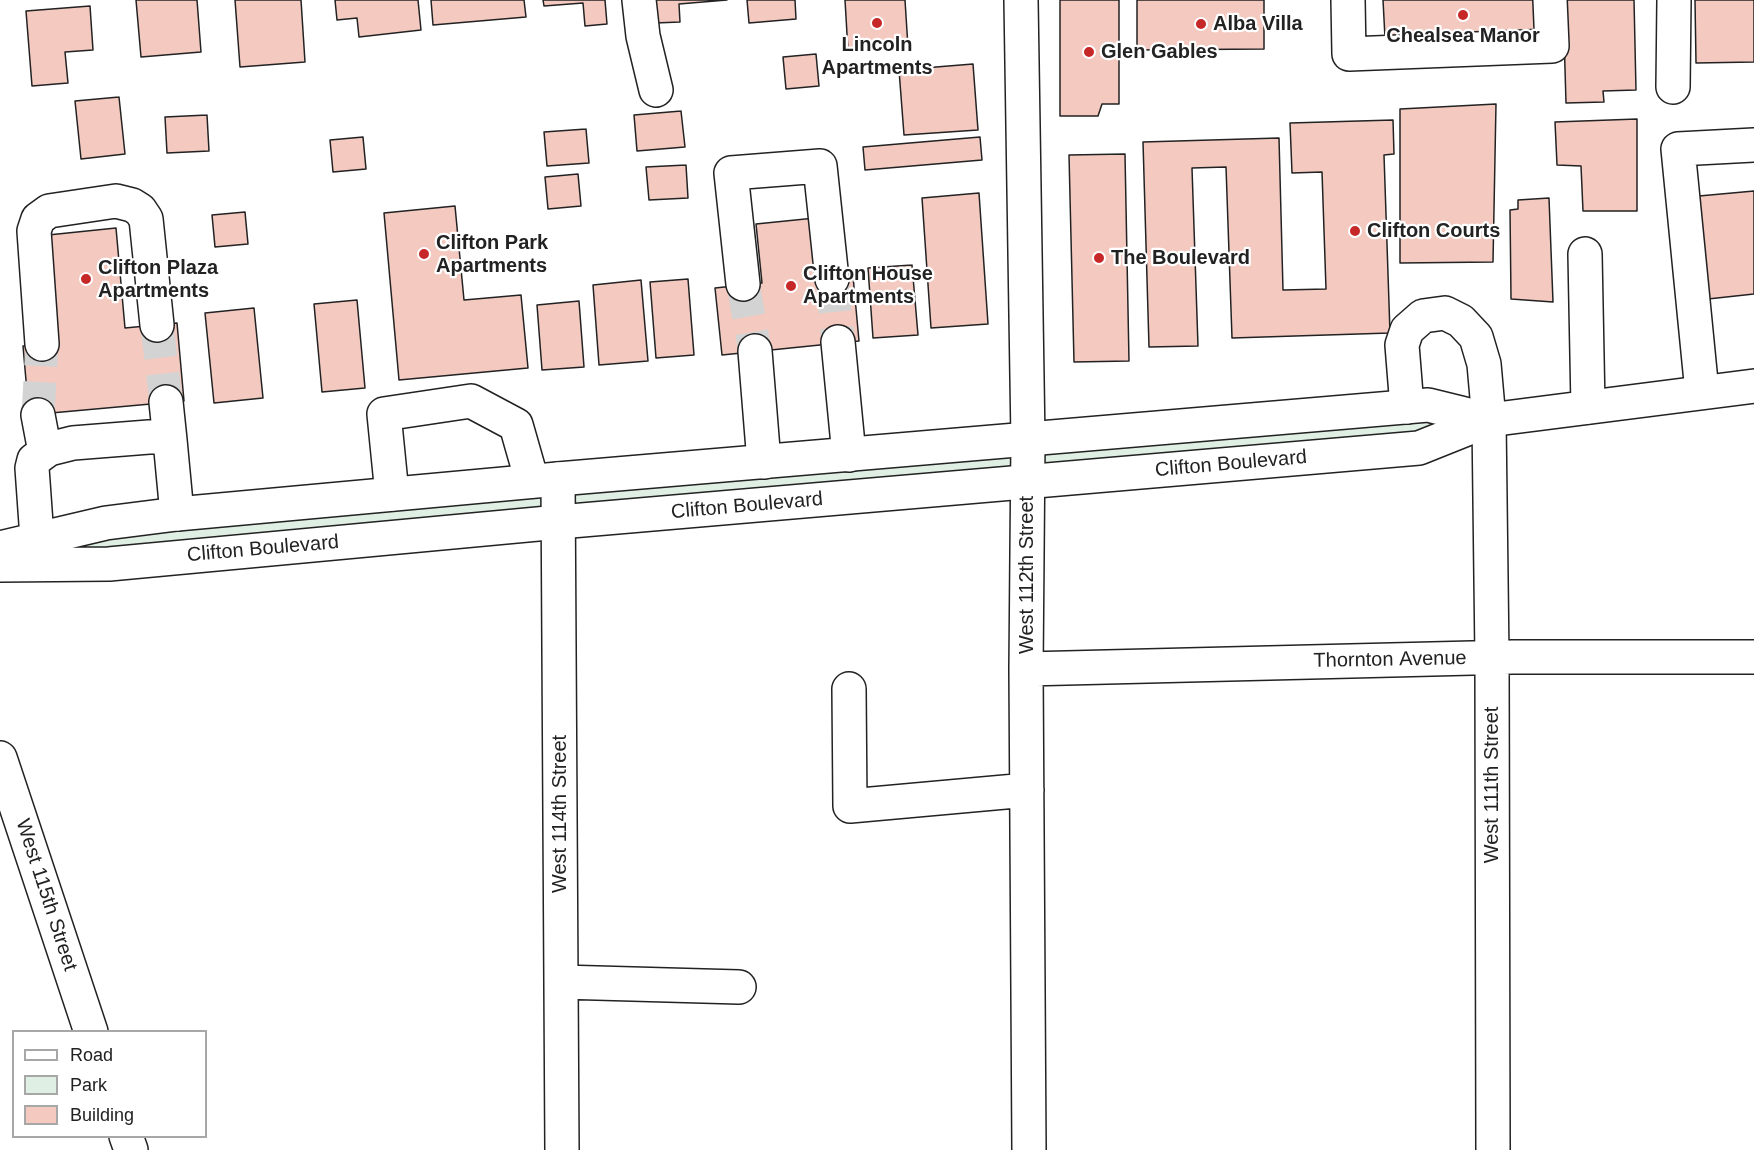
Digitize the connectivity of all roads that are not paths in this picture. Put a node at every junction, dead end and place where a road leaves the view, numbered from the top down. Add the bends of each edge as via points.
1 (639, 0) edge
2 (1021, 0) edge
3 (1348, 0) edge
4 (1550, 0) edge
5 (1674, 0) edge
6 (1673, 87) dead end
7 (656, 90) dead end
8 (1754, 145) edge
9 (1585, 254) dead end
10 (832, 279) tunnel mouth
11 (743, 284) tunnel mouth
12 (157, 325) tunnel mouth
13 (838, 342) tunnel mouth
14 (42, 344) tunnel mouth
15 (755, 351) tunnel mouth
16 (1754, 386) edge
17 (1702, 392) junction
18 (166, 402) tunnel mouth
19 (1407, 407) junction
20 (1588, 407) junction
21 (38, 414) tunnel mouth
22 (1489, 420) junction
23 (170, 440) junction
24 (1028, 440) junction
25 (45, 452) junction
26 (849, 454) junction
27 (764, 462) junction
28 (545, 480) junction
29 (1028, 482) junction
30 (392, 494) junction
31 (177, 514) junction
32 (559, 522) junction
33 (37, 538) junction
34 (0, 548) edge
35 (0, 565) edge
36 (1754, 657) edge
37 (1492, 658) junction
38 (1026, 669) junction
39 (849, 688) dead end
40 (0, 758) edge
41 (1027, 790) junction
42 (561, 982) junction
43 (739, 987) dead end
44 (90, 1030) edge
45 (562, 1150) edge
46 (1029, 1150) edge
47 (1493, 1150) edge

1 - 7 main road
2 - 24 main road, West 112th Street
3 - 4 main road via 1349,54 1552,46
5 - 6 main road
8 - 17 main road via 1678,149
9 - 20 main road
10 - 11 main road via 820,166 731,173
12 - 14 main road via 146,219 140,210 116,201 49,211 38,219 34,231
13 - 26 main road
15 - 27 main road
16 - 17 main road, Clifton Boulevard
17 - 20 main road, Clifton Boulevard
18 - 23 main road
19 - 22 main road, Clifton Boulevard via 1428,405
19 - 22 main road, West 111th Street via 1402,345 1407,330 1423,316 1445,313 1461,321 1476,337 1484,364
19 - 24 main road, Clifton Boulevard
20 - 22 main road, Clifton Boulevard
21 - 25 main road
22 - 29 main road, Clifton Boulevard via 1419,448
22 - 37 main road, West 111th Street
23 - 25 main road via 103,439
23 - 31 main road
24 - 26 main road, Clifton Boulevard
24 - 29 main road, West 112th Street
25 - 33 main road via 34,460 32,468
26 - 27 main road, Clifton Boulevard
27 - 28 main road, Clifton Boulevard
28 - 30 main road, Clifton Boulevard
28 - 30 main road, West 114th Street via 516,425 471,401 384,414
28 - 32 main road, West 114th Street
29 - 32 main road, Clifton Boulevard
29 - 38 main road, West 112th Street
30 - 31 main road, Clifton Boulevard
31 - 33 main road, Clifton Boulevard via 106,523
32 - 35 main road, Clifton Boulevard via 109,564
32 - 42 main road, West 114th Street
33 - 34 main road, Clifton Boulevard
36 - 37 main road, Thornton Avenue
37 - 38 main road, Thornton Avenue
37 - 47 main road, West 111th Street
38 - 41 main road, West 112th Street
39 - 41 main road via 850,806
40 - 44 main road, West 115th Street
41 - 46 main road, West 112th Street
42 - 43 main road
42 - 45 main road, West 114th Street

